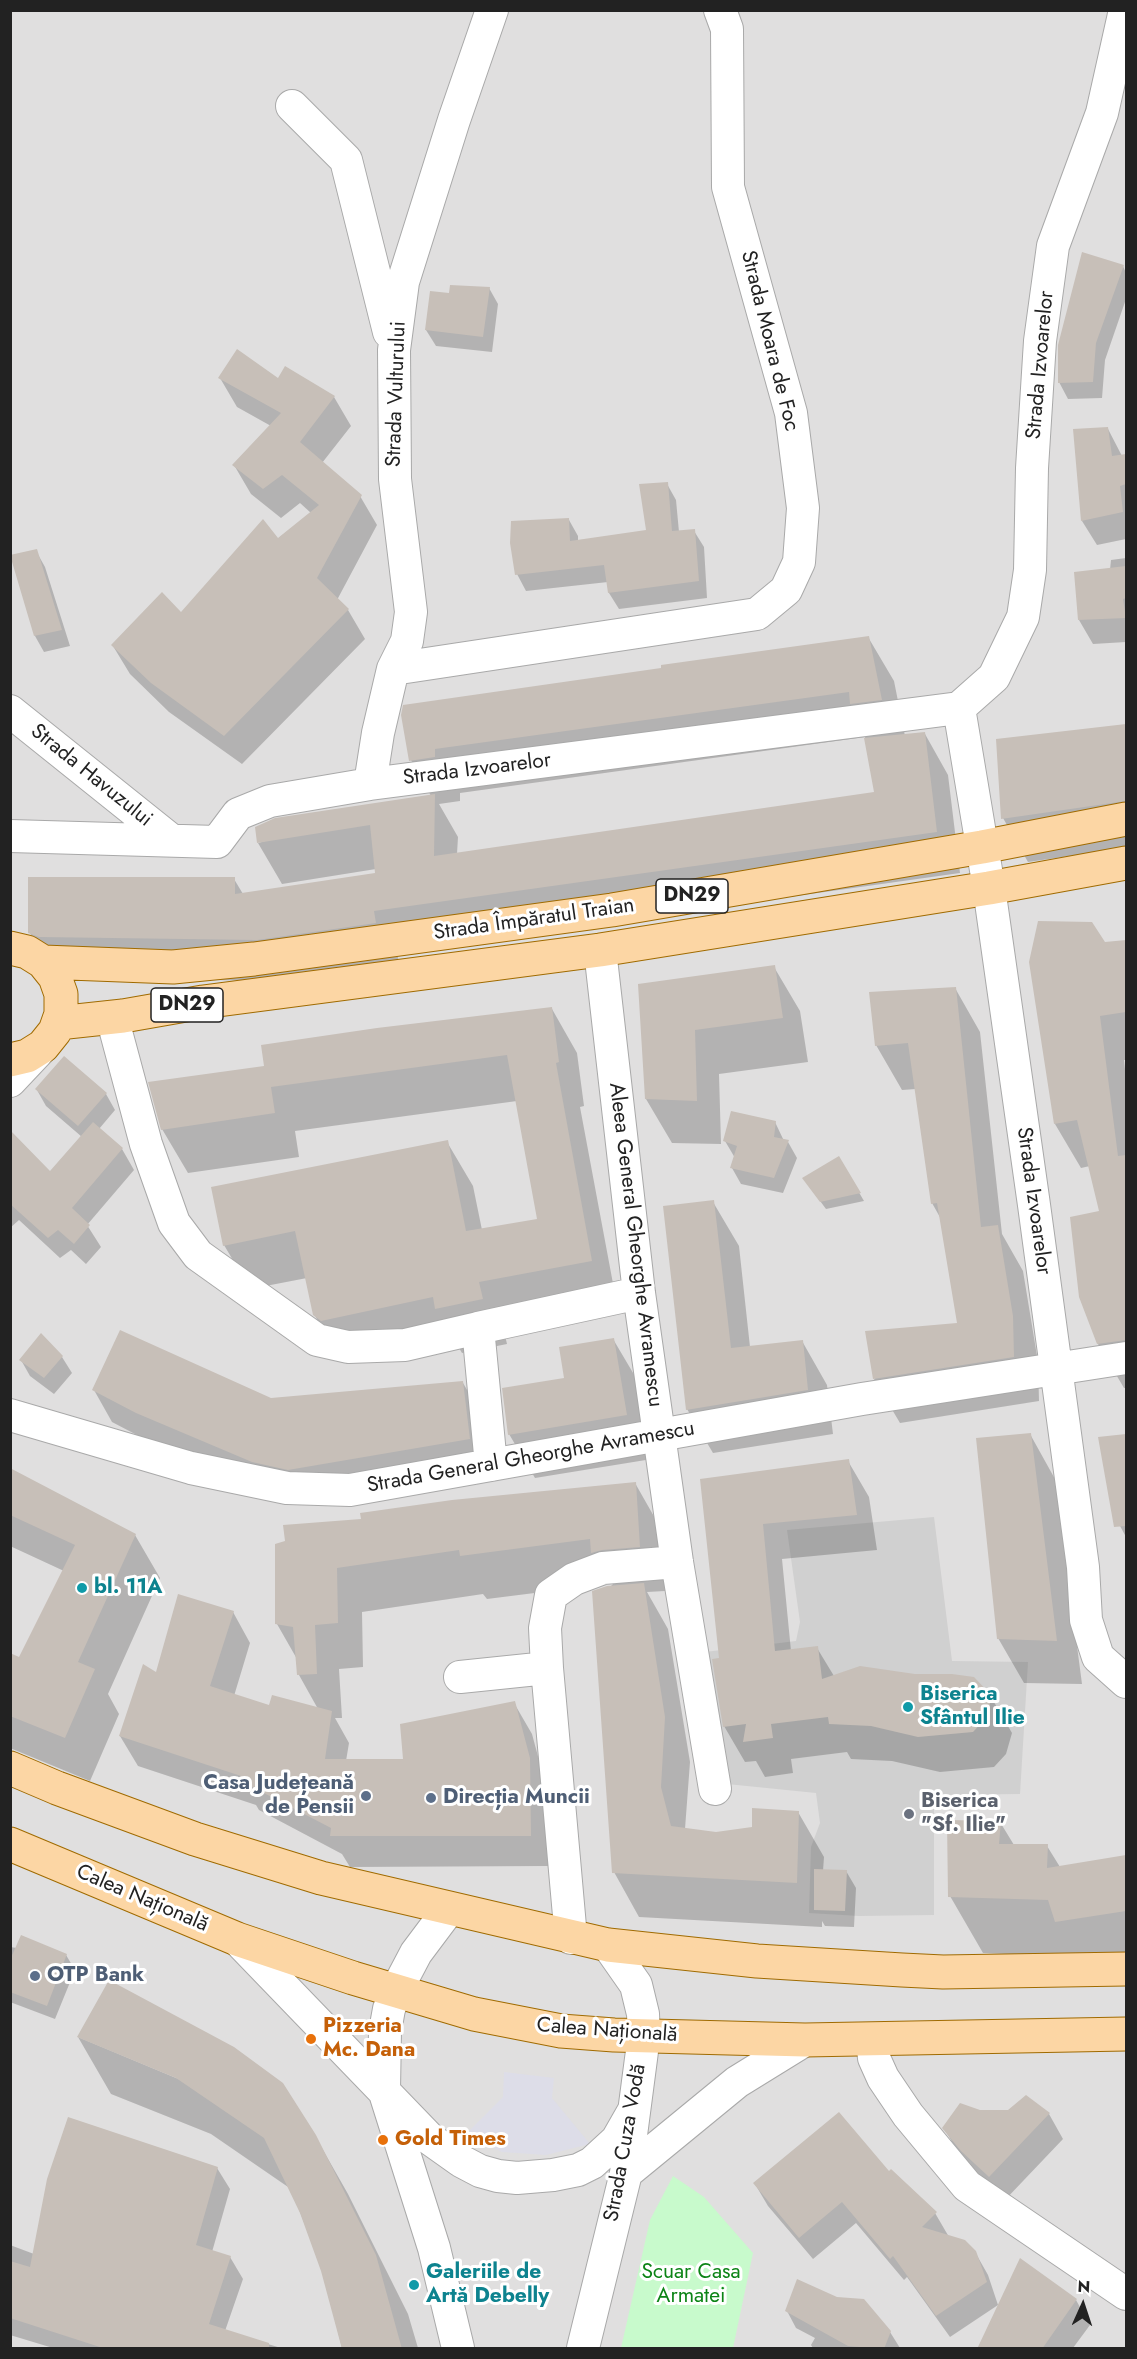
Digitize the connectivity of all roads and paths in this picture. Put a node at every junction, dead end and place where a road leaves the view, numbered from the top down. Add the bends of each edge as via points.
1 (492, 10) edge
2 (1125, 10) edge
3 (728, 17) edge
4 (292, 106) dead end
5 (394, 350) junction
6 (393, 669) junction
7 (959, 708) junction
8 (10, 711) edge
9 (370, 784) junction
10 (1126, 819) edge
11 (10, 836) edge
12 (171, 840) junction
13 (982, 847) junction
14 (1126, 863) edge
15 (988, 888) junction
16 (10, 948) edge
17 (600, 950) junction
18 (43, 962) junction
19 (112, 1017) junction
20 (50, 1035) junction
21 (10, 1060) edge
22 (10, 1081) edge
23 (639, 1293) junction
24 (478, 1328) junction
25 (1126, 1358) edge
26 (1057, 1370) junction
27 (10, 1415) edge
28 (659, 1434) junction
29 (491, 1465) junction
30 (677, 1562) junction
31 (547, 1668) junction
32 (460, 1677) dead end
33 (1126, 1682) edge
34 (10, 1768) edge
35 (715, 1789) dead end
36 (10, 1844) edge
37 (449, 1909) junction
38 (571, 1938) junction
39 (237, 1939) junction
40 (608, 1945) junction
41 (1126, 1969) edge
42 (396, 1990) junction
43 (1126, 2034) edge
44 (644, 2036) junction
45 (872, 2039) junction
46 (805, 2040) junction
47 (384, 2090) junction
48 (633, 2112) junction
49 (626, 2173) junction
50 (1126, 2294) edge
51 (458, 2349) edge
52 (583, 2349) edge

1 - 5 street, Strada Vulturului via 403,282
2 - 7 street, Strada Izvoarelor via 1102,112 1053,246 1040,341 1030,570 1023,617 994,677
3 - 6 street, Strada Moara de Foc via 728,187 791,413 802,508 799,562 786,590 757,614
4 - 5 street via 346,160
5 - 6 street, Strada Vulturului via 394,479 411,612 407,641
6 - 9 street, Strada Vulturului
7 - 9 street, Strada Izvoarelor
7 - 13 street, Strada Izvoarelor
8 - 12 street, Strada Havuzului
9 - 12 street, Strada Izvoarelor via 270,801 238,814 217,842
10 - 13 main road, Strada Împăratul Traian / DN29
11 - 12 street, Strada Izvoarelor
13 - 15 street, Strada Izvoarelor
13 - 18 main road, Strada Împăratul Traian / DN29 via 612,910 254,959 173,967
14 - 15 main road, Strada Împăratul Traian / DN29
15 - 17 main road, Strada Împăratul Traian / DN29
15 - 26 street, Strada Izvoarelor
16 - 18 main road, DN29
17 - 19 main road, Strada Împăratul Traian / DN29
17 - 23 street, Aleea General Gheorghe Avramescu
18 - 20 main road via 55,976 61,994 61,1014
19 - 20 main road, Strada Împăratul Traian / DN29
19 - 24 street via 146,1144 174,1222 203,1259 317,1340 348,1347 405,1345
20 - 21 main road, DN29 via 27,1056
20 - 22 street
23 - 24 street
23 - 28 street, Aleea General Gheorghe Avramescu
24 - 29 street
25 - 26 street, Strada General Gheorghe Avramescu
26 - 28 street, Strada General Gheorghe Avramescu
26 - 33 street, Strada Izvoarelor via 1083,1567 1086,1620 1098,1657
27 - 29 street, Strada General Gheorghe Avramescu via 191,1468 287,1488 350,1490
28 - 29 street, Strada General Gheorghe Avramescu
28 - 30 street, Aleea General Gheorghe Avramescu
30 - 31 street via 603,1568 574,1579 551,1595 545,1628
30 - 35 street, Aleea General Gheorghe Avramescu
31 - 32 street
31 - 38 street
34 - 37 main road via 261,1861
36 - 39 main road, Calea Națională
37 - 38 main road
37 - 42 street via 416,1953
38 - 40 main road
39 - 42 main road, Calea Națională
39 - 47 street
40 - 41 main road via 768,1962 943,1972
40 - 44 street, Strada Cuza Vodă via 636,1984
42 - 44 main road, Calea Națională via 516,2024
42 - 47 street via 386,2031
43 - 45 main road, Calea Națională
44 - 46 main road, Calea Națională
44 - 48 street, Strada Cuza Vodă
45 - 46 main road, Calea Națională
45 - 50 street via 874,2058 883,2078 967,2186
46 - 49 street via 747,2074
47 - 48 street via 443,2150 480,2171 517,2178 553,2175 592,2163 617,2140
47 - 51 street via 435,2248
48 - 49 street, Strada Cuza Vodă
49 - 52 street, Strada Cuza Vodă

